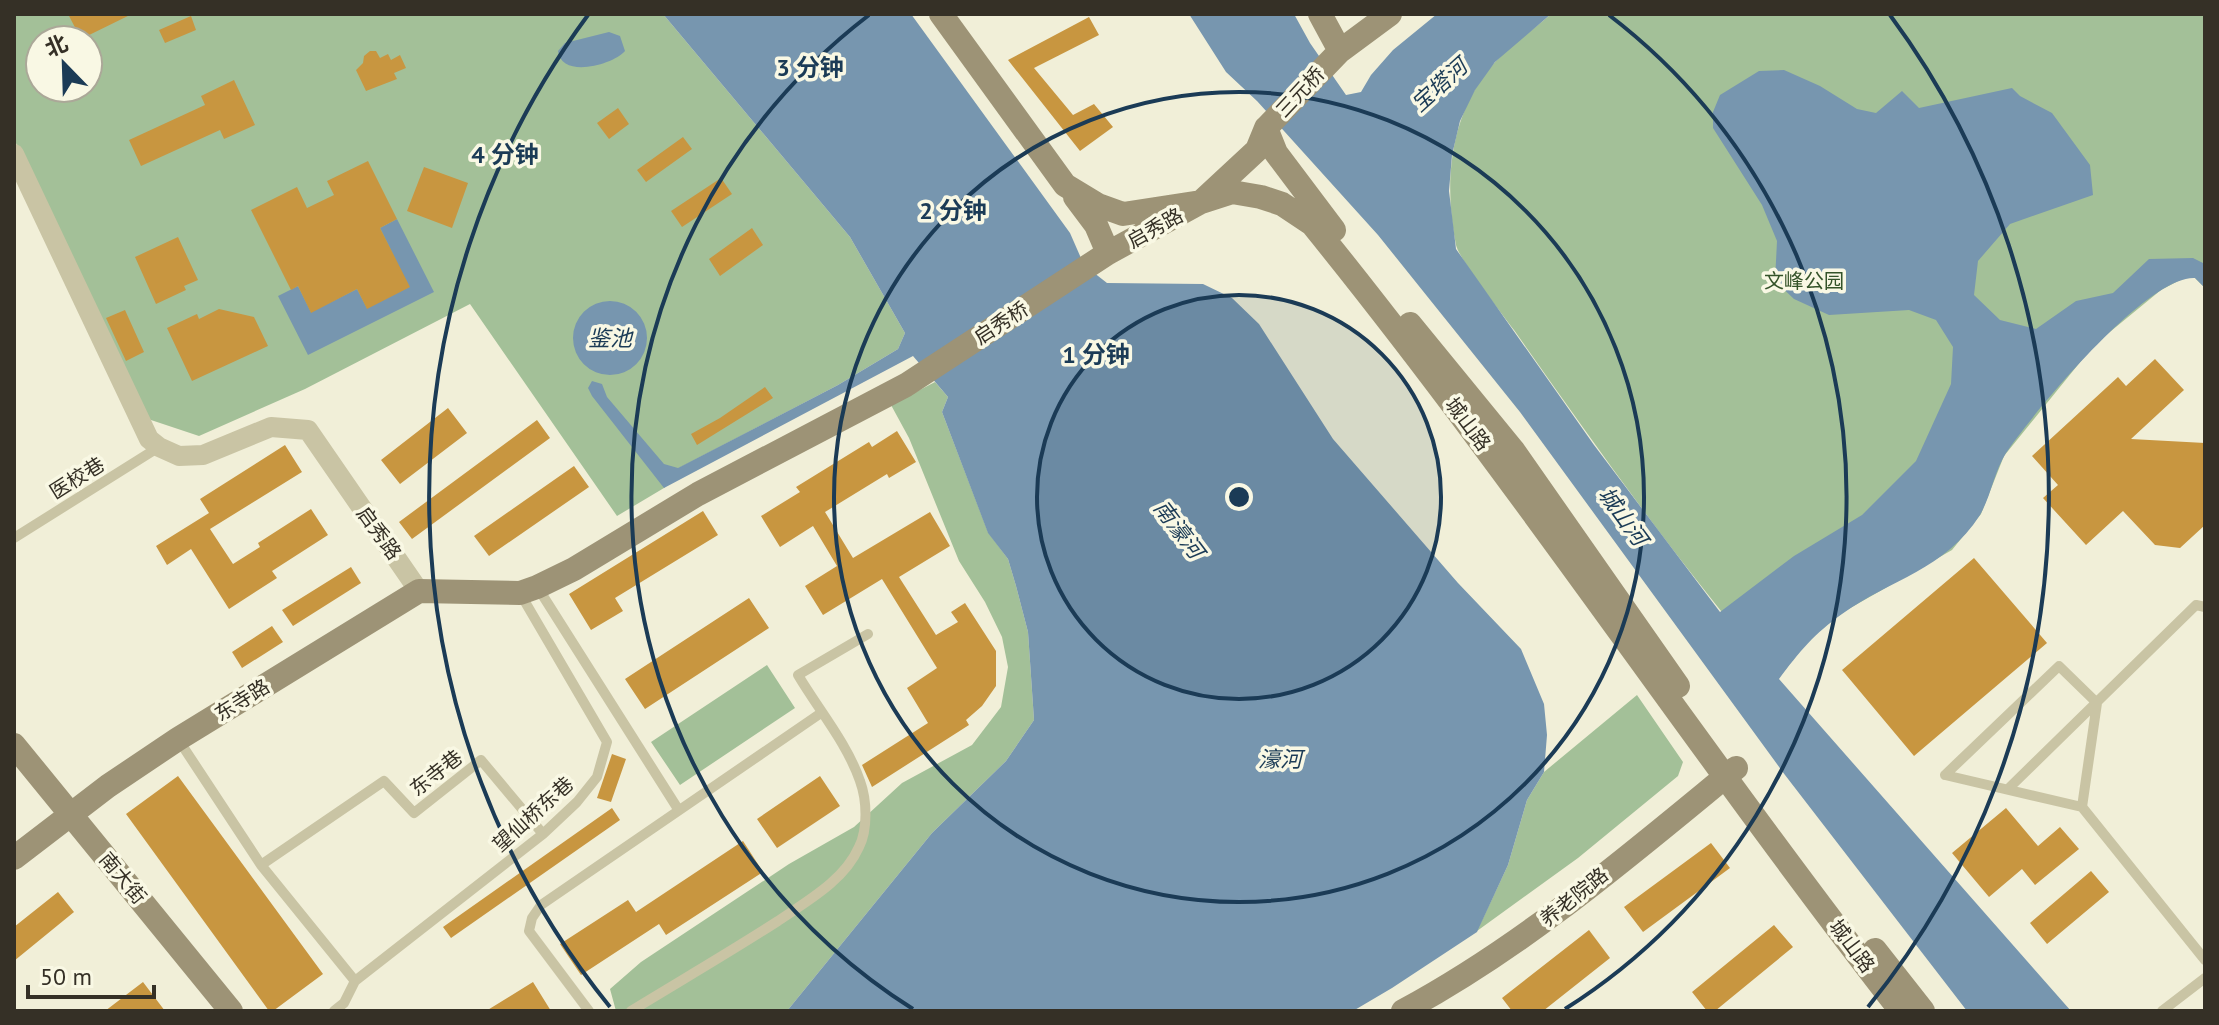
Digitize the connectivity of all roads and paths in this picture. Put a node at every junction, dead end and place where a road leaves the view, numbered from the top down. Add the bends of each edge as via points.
1 (941, 14) edge
2 (1320, 14) edge
3 (1390, 14) edge
4 (1334, 57) junction
5 (1269, 125) junction
6 (14, 154) edge
7 (1065, 185) junction
8 (1201, 202) junction
9 (1102, 258) junction
10 (159, 447) junction
11 (14, 538) edge
12 (529, 590) junction
13 (419, 591) junction
14 (2205, 607) edge
15 (868, 634) dead end
16 (2097, 703) junction
17 (821, 713) junction
18 (178, 739) junction
19 (14, 745) edge
20 (1730, 773) junction
21 (2009, 788) junction
22 (2082, 807) junction
23 (678, 809) junction
24 (70, 815) junction
25 (543, 834) junction
26 (14, 858) edge
27 (261, 865) junction
28 (2205, 960) edge
29 (2205, 978) edge
30 (355, 981) junction
31 (1897, 1010) edge
32 (231, 1011) edge
33 (334, 1011) edge
34 (589, 1011) edge
35 (631, 1011) edge
36 (1403, 1011) edge
37 (1923, 1011) edge
38 (2162, 1011) edge

1 - 7 main road, 城山路
2 - 4 main road
3 - 4 main road, 三元桥
4 - 5 main road, 三元桥
5 - 8 main road, 三元桥 via 1257,150
5 - 20 main road, 城山路 via 1276,153 1513,450
6 - 10 street via 142,427
7 - 8 main road, 城山路 via 1123,214
7 - 9 main road via 1087,210
8 - 9 main road, 启秀路
8 - 20 main road, 城山路 via 1232,192 1261,197 1312,224
9 - 12 main road, 启秀桥 via 906,385
10 - 11 lane, 医校巷
10 - 13 street, 启秀路 via 179,456 203,455 271,427 308,430
12 - 13 main road
12 - 23 lane
12 - 25 lane, 望仙桥东巷 via 607,742 597,777
13 - 18 main road, 东寺路
14 - 16 lane via 2196,605
15 - 17 lane via 798,675
16 - 21 lane
16 - 21 lane via 2059,666 1945,775
16 - 22 lane
17 - 23 lane
17 - 35 lane via 860,782 866,812 860,846 845,869 813,897
18 - 24 main road, 东寺路
18 - 27 lane
19 - 24 main road, 南大街
20 - 31 main road, 城山路
20 - 36 main road, 养老院路 via 1540,925
20 - 37 main road, 城山路
21 - 22 lane
22 - 28 lane
23 - 34 lane via 541,905 532,918 529,931
24 - 26 main road, 东寺路
24 - 32 main road, 南大街
25 - 27 lane, 东寺巷 via 481,760 414,813 384,781
25 - 30 lane, 望仙桥东巷
27 - 30 lane
29 - 38 lane
30 - 33 lane, 望仙桥东巷

